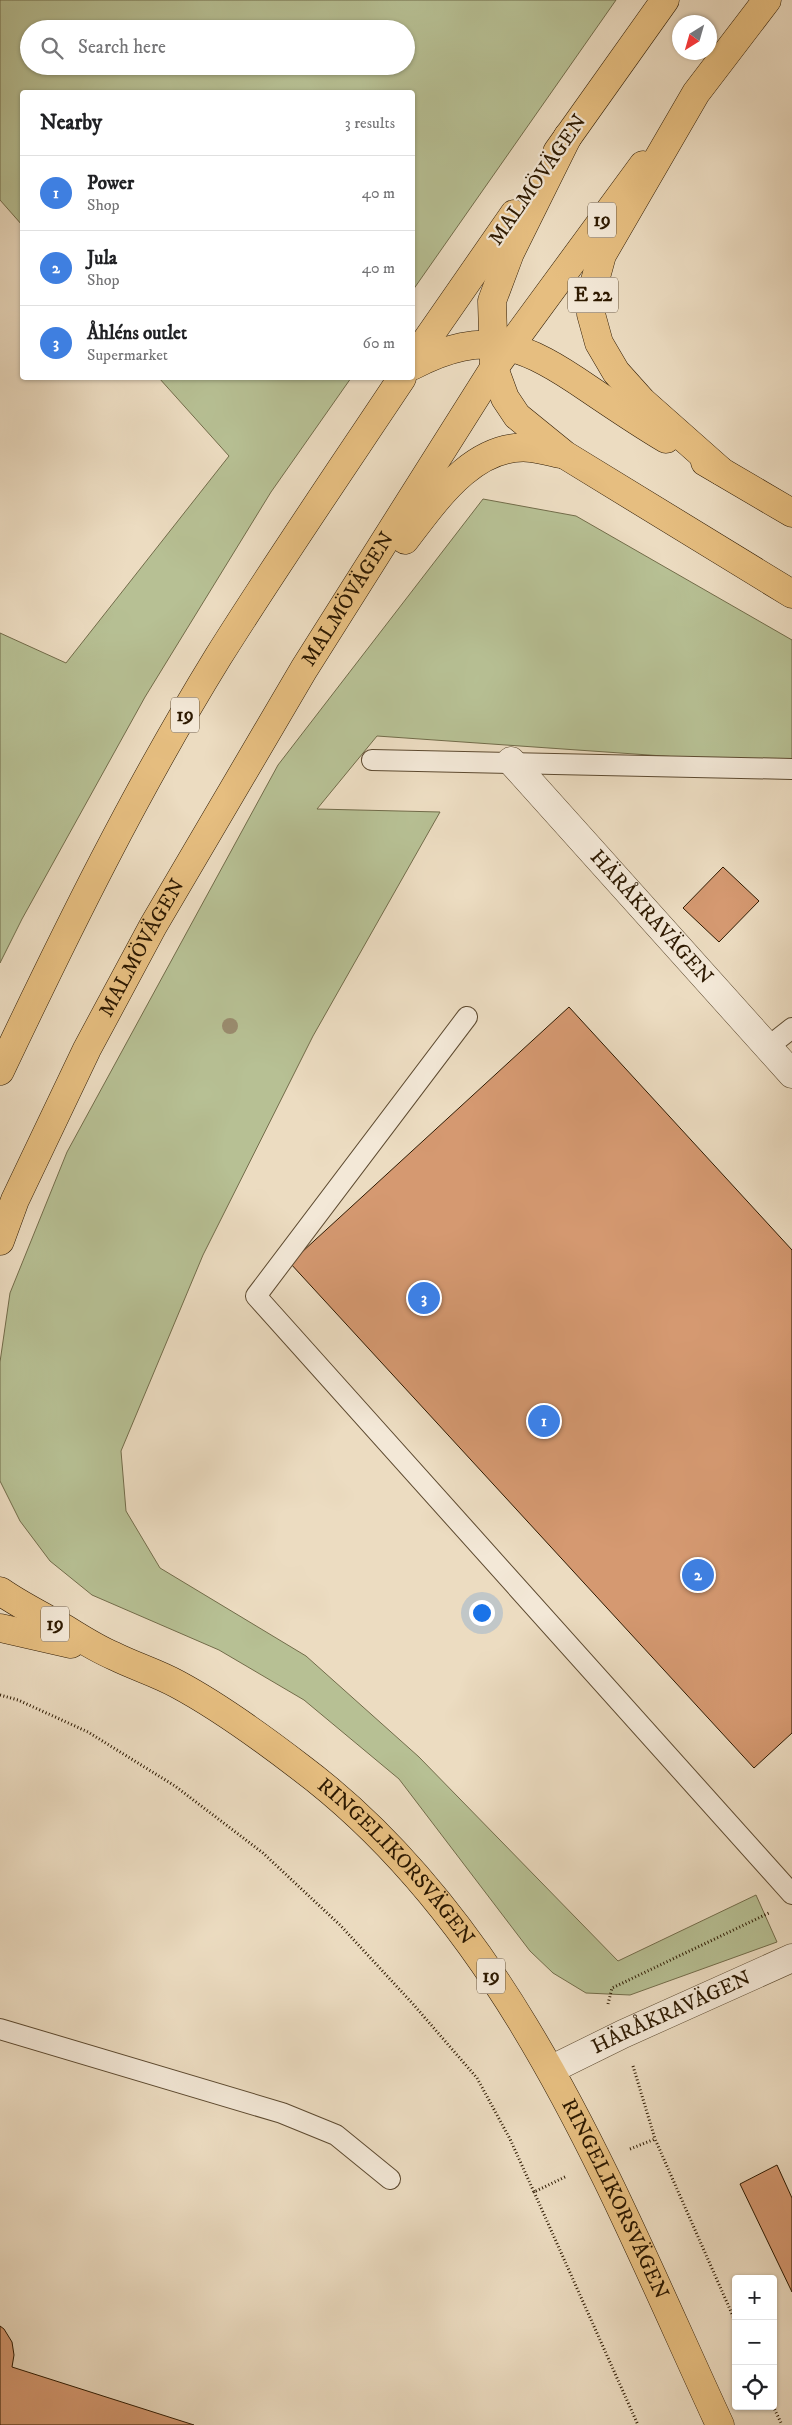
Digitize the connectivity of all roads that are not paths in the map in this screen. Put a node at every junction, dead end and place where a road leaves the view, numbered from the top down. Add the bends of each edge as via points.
1 (665, 0) edge
2 (767, 0) edge
3 (696, 93) junction
4 (568, 136) junction
5 (498, 354) junction
6 (415, 357) edge
7 (415, 364) edge
8 (401, 380) edge
9 (565, 455) junction
10 (721, 471) junction
11 (792, 513) edge
12 (792, 594) edge
13 (304, 669) junction
14 (372, 760) dead end
15 (510, 761) junction
16 (792, 769) edge
17 (467, 1018) dead end
18 (792, 1028) edge
19 (768, 1047) junction
20 (0, 1071) edge
21 (792, 1074) edge
22 (0, 1240) edge
23 (0, 1590) edge
24 (0, 1628) edge
25 (111, 1655) junction
26 (792, 1894) edge
27 (792, 1958) edge
28 (0, 2029) edge
29 (552, 2069) junction
30 (390, 2179) dead end
31 (720, 2425) edge

1 - 4 main road, MALMÖVÄGEN
2 - 3 main road, MALMÖVÄGEN / E 22
3 - 5 main road, MALMÖVÄGEN / 19
3 - 10 main road, E 22 via 602,255 593,288 592,314 599,343 616,372 642,401
4 - 5 main road via 498,280 492,301
4 - 6 main road, MALMÖVÄGEN
5 - 7 main road via 468,346 437,353
5 - 9 main road via 505,398 517,416
5 - 10 main road via 535,355
5 - 13 main road, MALMÖVÄGEN / 19
8 - 20 main road, 19 via 218,659 68,927
9 - 12 main road
9 - 13 main road via 529,448 504,451 481,458 462,473 437,497
10 - 11 main road, E 22
13 - 22 main road, MALMÖVÄGEN / 19 via 153,926 92,1040 15,1200
14 - 15 lane
15 - 16 lane
15 - 19 street, HÄRÅKRAVÄGEN
17 - 26 lane via 256,1296
18 - 19 lane
19 - 21 street, HÄRÅKRAVÄGEN
23 - 25 main road, RINGELIKORSVÄGEN / 19
24 - 25 main road, RINGELIKORSVÄGEN / 19
25 - 29 main road, RINGELIKORSVÄGEN / 19 via 176,1683 233,1718 303,1769 368,1826 437,1900
27 - 29 street, HÄRÅKRAVÄGEN
28 - 30 lane via 282,2113 336,2135
29 - 31 main road, RINGELIKORSVÄGEN / 19

